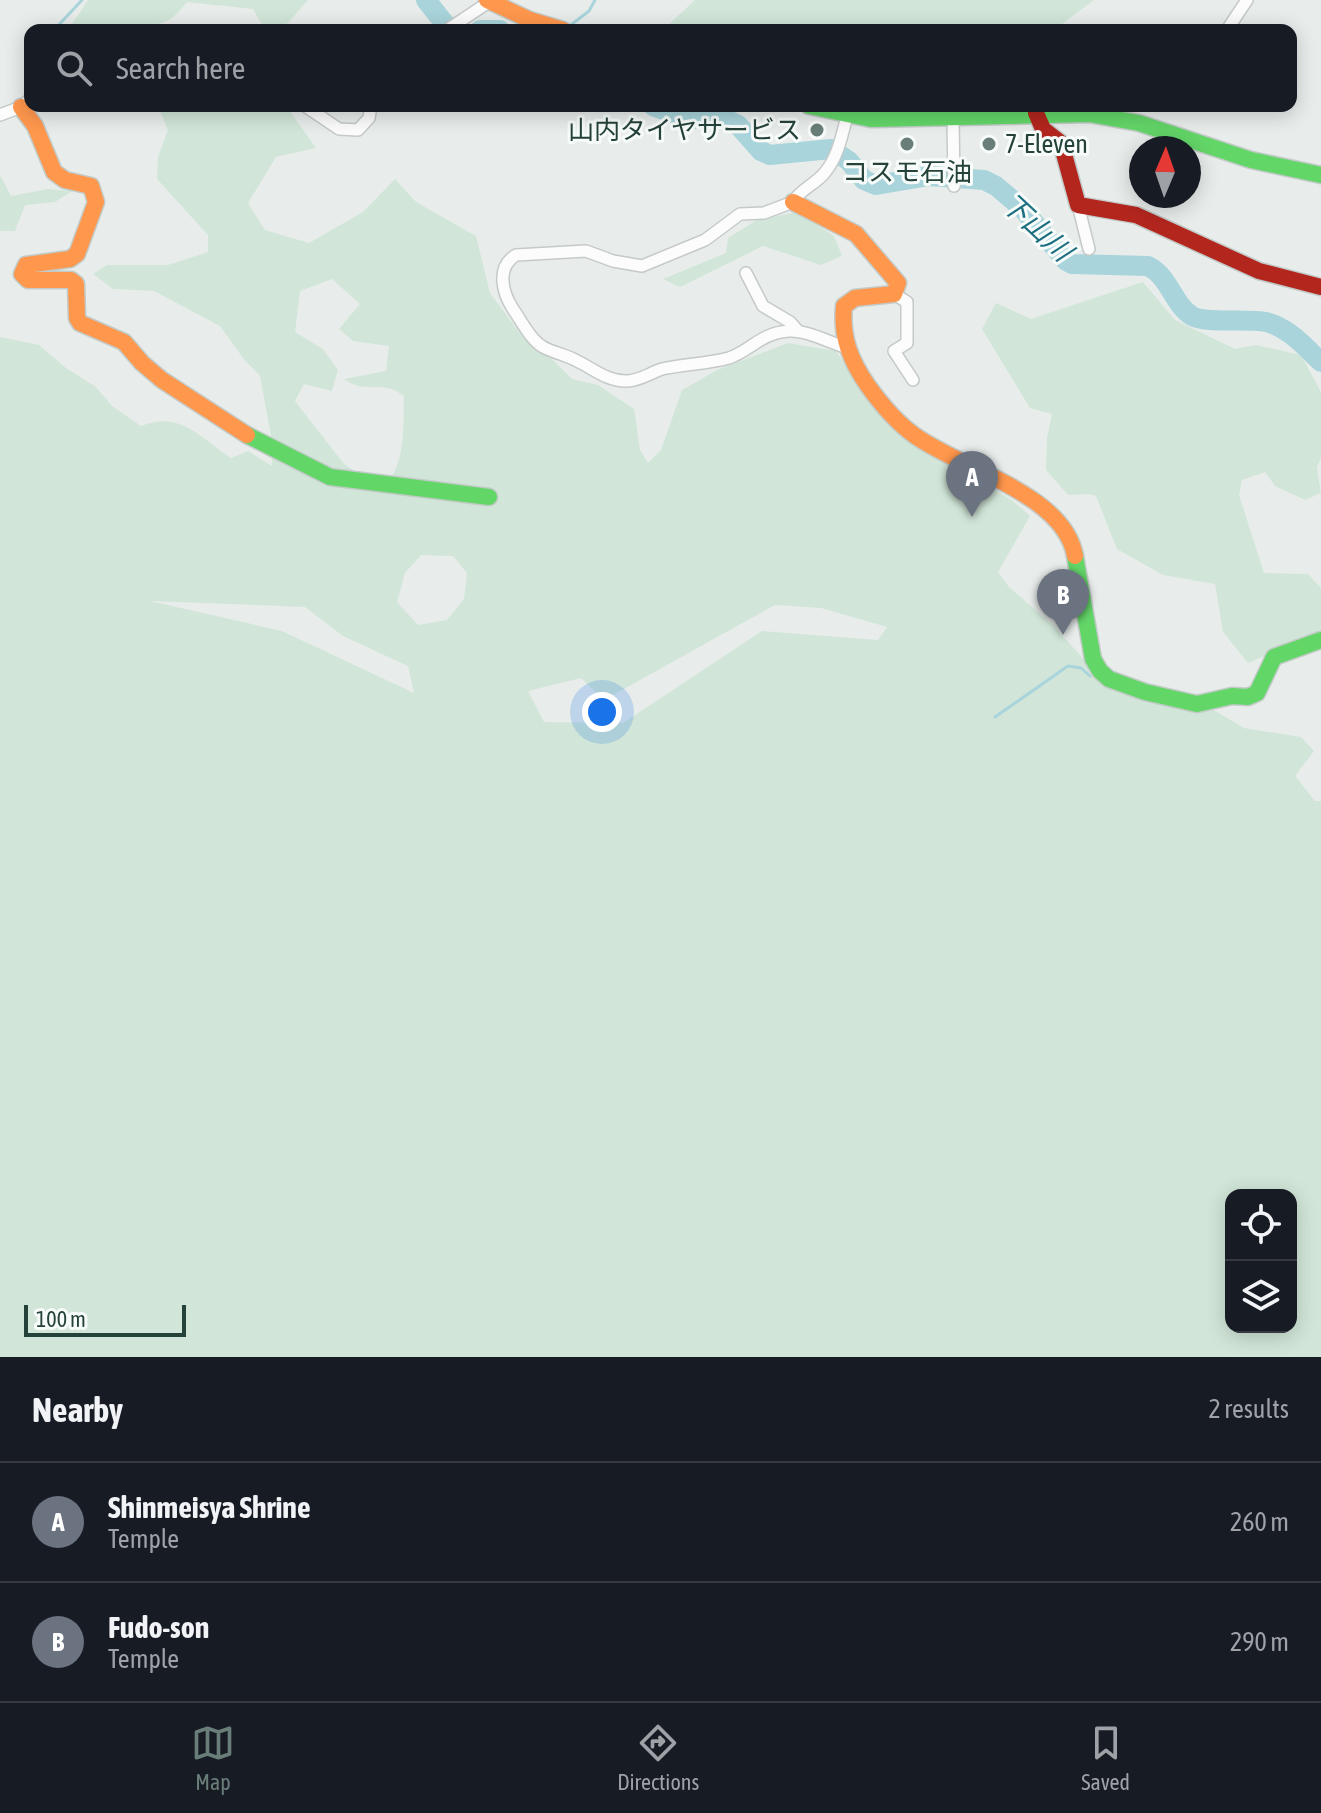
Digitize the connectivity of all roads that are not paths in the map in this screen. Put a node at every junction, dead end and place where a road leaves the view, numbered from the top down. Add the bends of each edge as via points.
1 (1247, 0) edge
2 (488, 1) edge
3 (455, 24) edge
4 (543, 24) edge
5 (1231, 24) edge
6 (24, 104) edge
7 (30, 112) edge
8 (314, 112) edge
9 (370, 112) edge
10 (832, 112) edge
11 (1066, 112) edge
12 (1114, 112) edge
13 (1036, 113) junction
14 (0, 115) edge
15 (847, 116) junction
16 (953, 116) junction
17 (1321, 175) edge
18 (954, 179) dead end
19 (793, 202) junction
20 (1078, 205) junction
21 (1089, 249) dead end
22 (746, 273) dead end
23 (1321, 287) edge
24 (894, 294) junction
25 (798, 331) junction
26 (848, 348) junction
27 (913, 380) dead end
28 (489, 497) dead end
29 (1321, 640) edge

1 - 5 street
2 - 3 street
2 - 4 street
6 - 14 street
7 - 28 street via 55,173 91,186 96,202 77,254 26,265 22,274 28,280 71,280 76,284 80,323 124,342 162,380 235,429 330,477
8 - 9 street via 339,129 358,130
10 - 15 street
11 - 13 street
12 - 17 street via 1251,160
13 - 16 street
13 - 20 street via 1043,129 1061,143
15 - 16 street
15 - 19 street via 825,173
16 - 18 street
19 - 24 street via 856,234 895,277
19 - 25 street via 764,213 740,214 705,240 642,266 586,251 516,255 504,268 503,285 506,298 542,347 613,380 635,380 659,370 727,358 774,333
20 - 21 street
20 - 23 street via 1136,215 1259,271
22 - 25 street via 763,306
24 - 26 street via 850,299 844,306
24 - 27 street via 907,302 907,343 894,351
25 - 26 street
26 - 29 street via 902,427 1028,498 1065,529 1077,563 1093,659 1109,679 1197,704 1248,697 1257,693 1274,657

